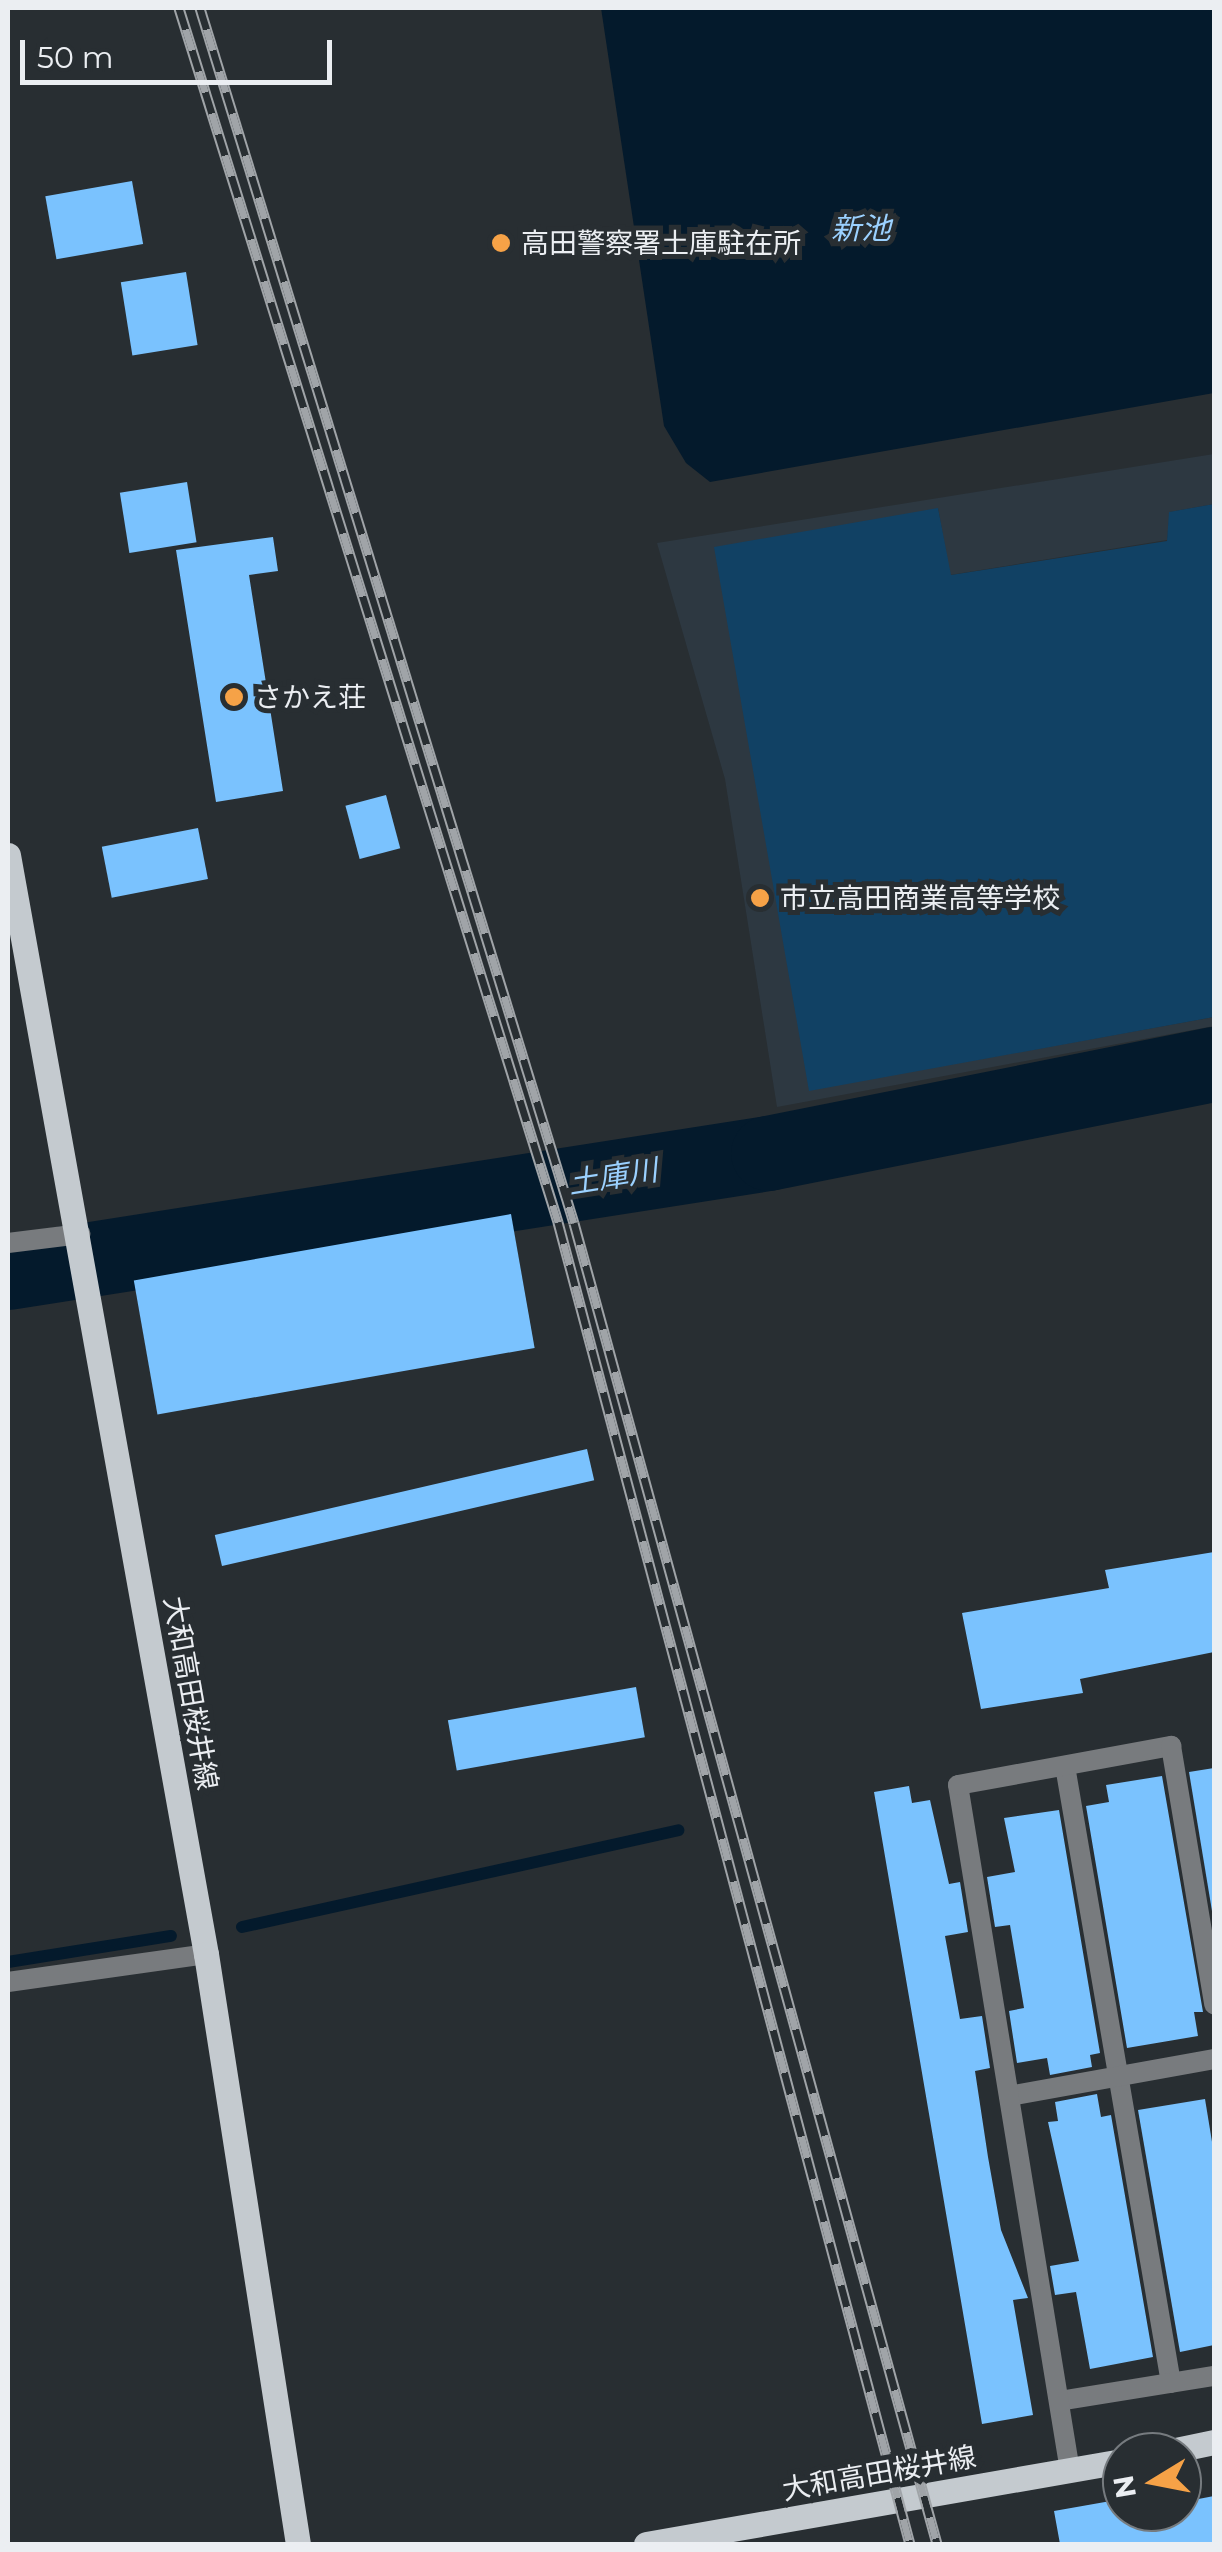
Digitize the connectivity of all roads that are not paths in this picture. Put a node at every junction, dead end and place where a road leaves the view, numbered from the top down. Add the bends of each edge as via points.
1 (8, 856) edge
2 (81, 1238) junction
3 (8, 1243) edge
4 (1066, 1766) junction
5 (206, 1954) junction
6 (8, 1982) edge
7 (1214, 2004) edge
8 (1214, 2059) edge
9 (1118, 2076) junction
10 (1009, 2096) junction
11 (1214, 2376) edge
12 (1171, 2383) junction
13 (1059, 2401) junction
14 (1102, 2465) edge
15 (1070, 2471) junction
16 (298, 2544) edge
17 (646, 2544) edge

1 - 2 main road, 大和高田桜井線
2 - 3 street
2 - 5 main road, 大和高田桜井線
4 - 7 street via 1171,1746
4 - 9 street
4 - 10 street via 958,1785
5 - 6 street
5 - 16 main road, 大和高田桜井線
8 - 9 street
9 - 10 street
9 - 12 street
10 - 13 street
11 - 12 street
12 - 13 street
13 - 15 street
14 - 15 main road, 大和高田桜井線
15 - 17 main road, 大和高田桜井線

